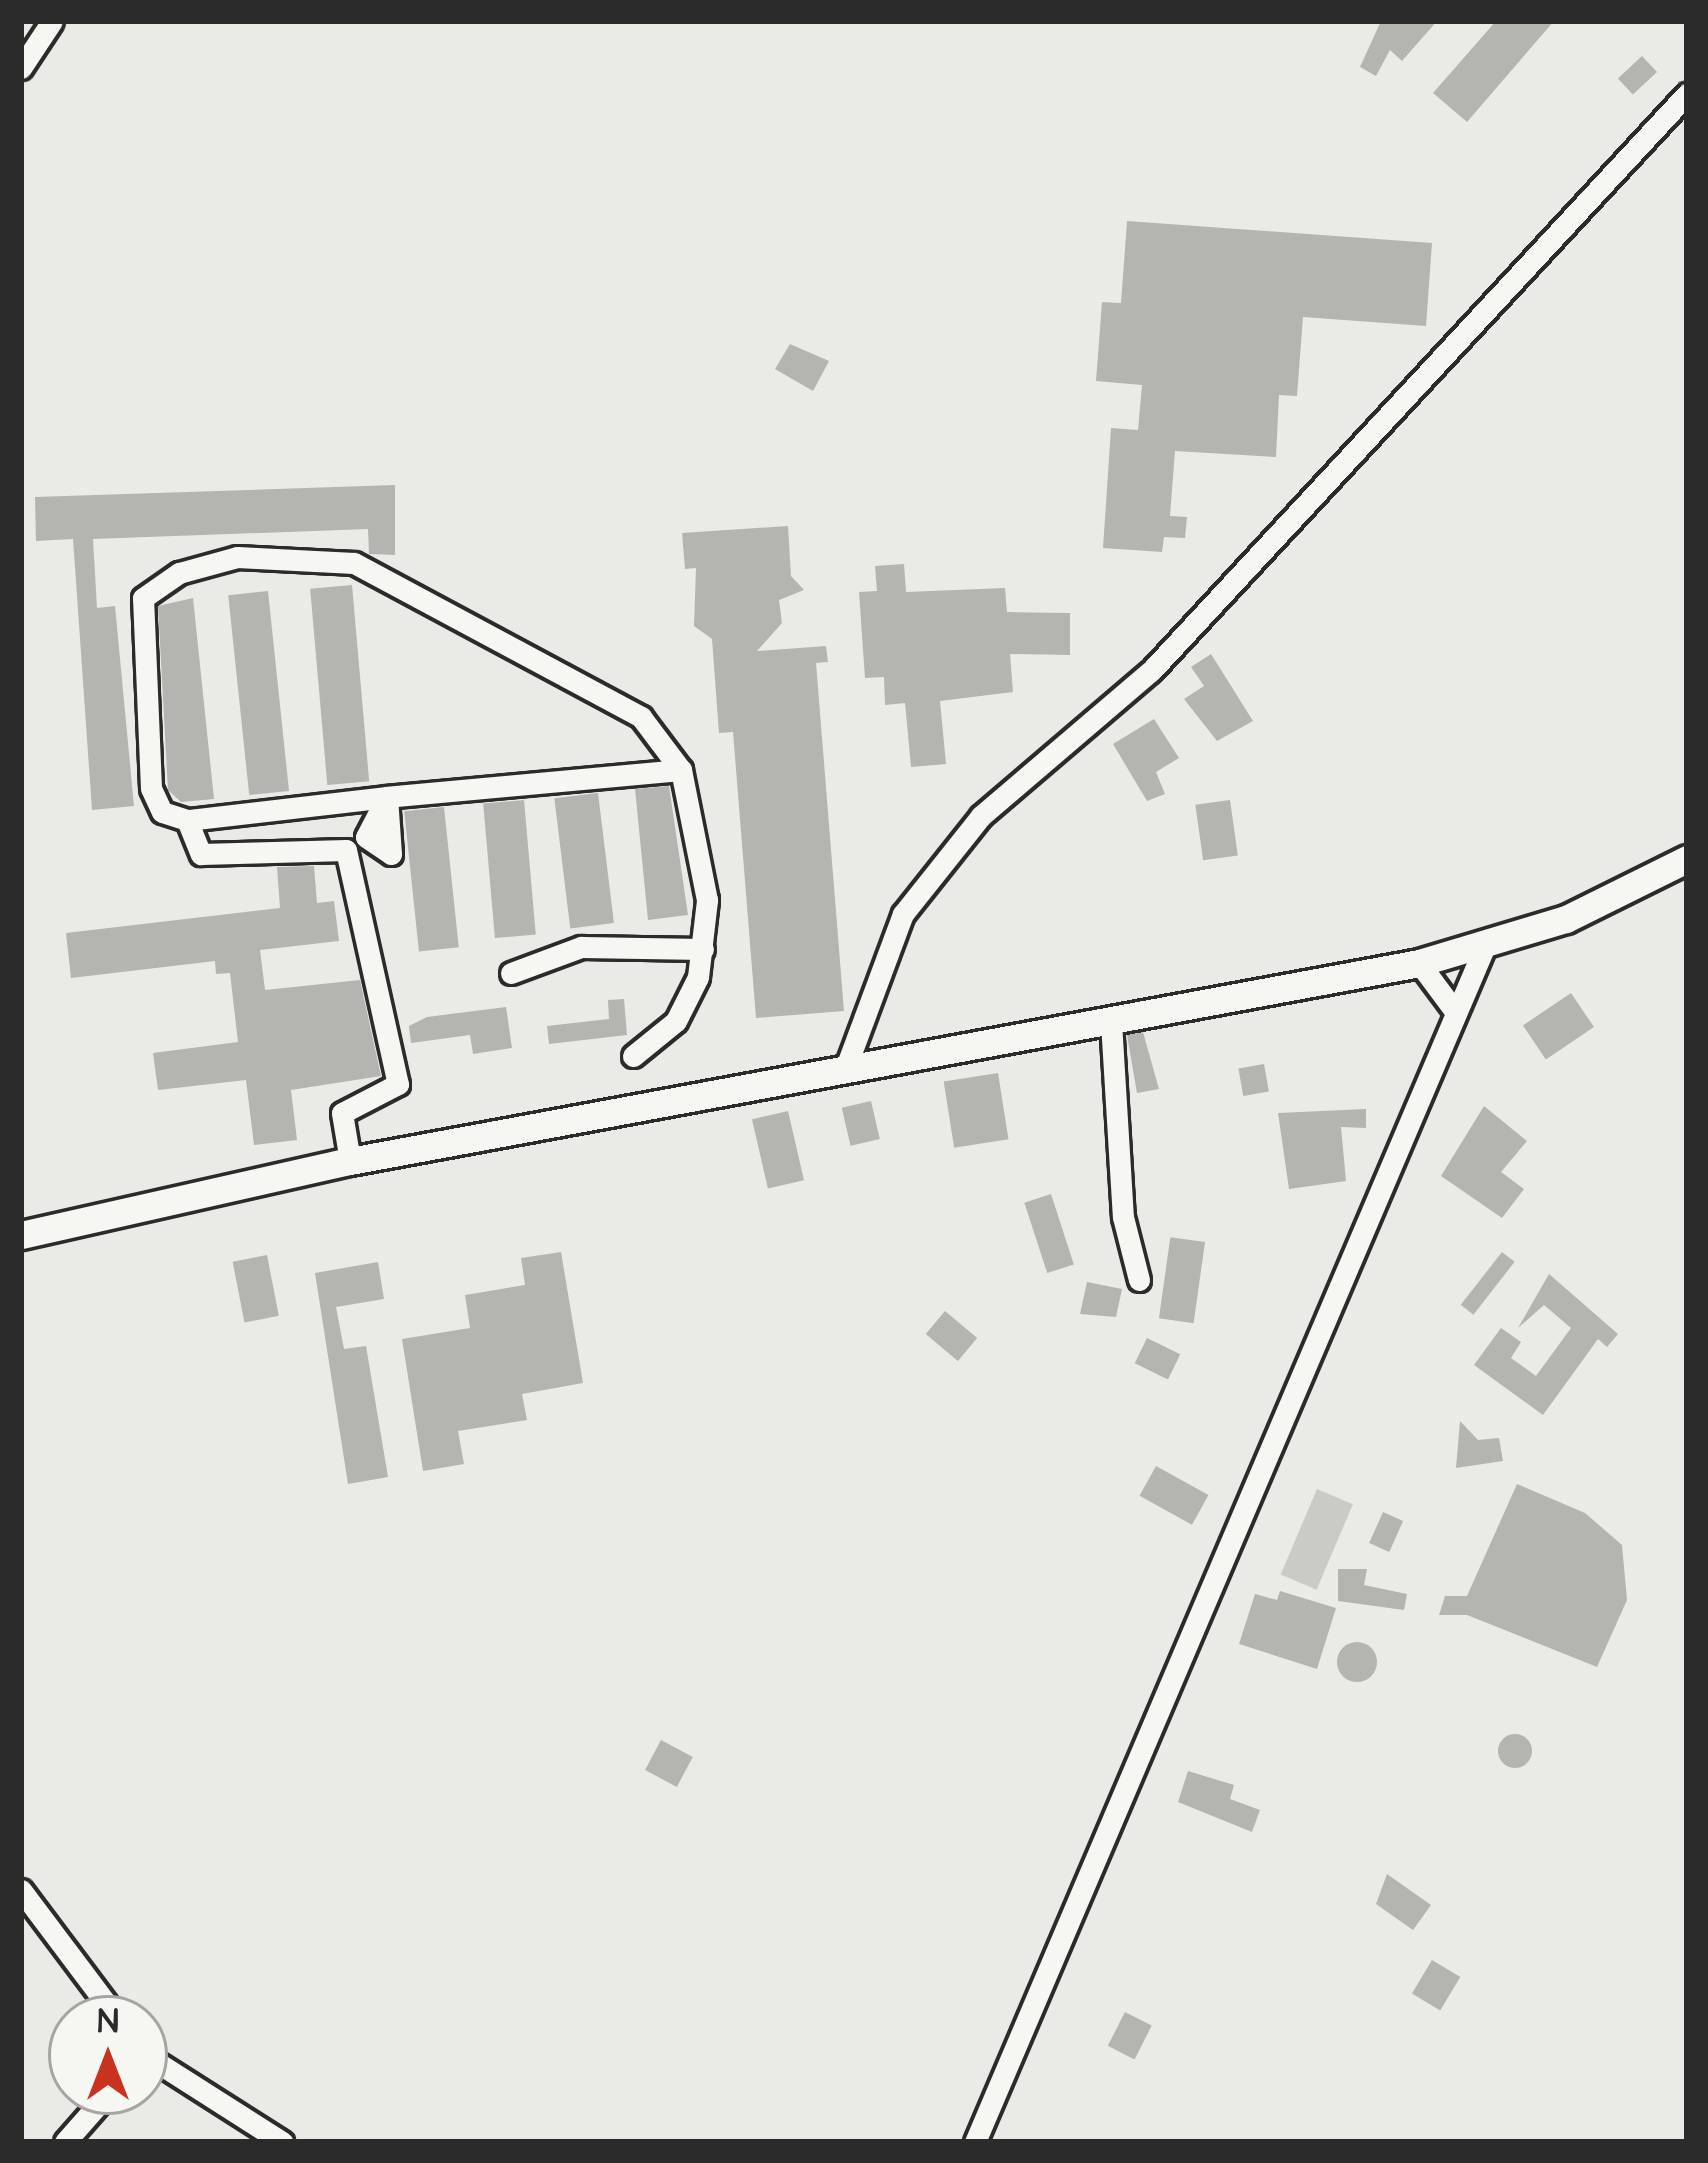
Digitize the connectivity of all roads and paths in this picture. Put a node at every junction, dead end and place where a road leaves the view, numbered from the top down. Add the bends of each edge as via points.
1 (52, 21) edge
2 (21, 68) edge
3 (1687, 94) edge
4 (681, 770) junction
5 (187, 820) junction
6 (1687, 859) edge
7 (1484, 948) junction
8 (703, 949) junction
9 (1418, 963) junction
10 (511, 973) dead end
11 (1454, 1010) junction
12 (1111, 1022) junction
13 (633, 1056) dead end
14 (846, 1067) junction
15 (350, 1161) junction
16 (21, 1234) edge
17 (1138, 1280) dead end
18 (21, 1890) edge
19 (100, 1995) edge
20 (168, 2069) edge
21 (89, 2115) edge
22 (65, 2142) edge
23 (282, 2142) edge
24 (975, 2142) edge

1 - 2 street
3 - 14 street via 1151,671 981,816 903,914
4 - 5 street
4 - 5 street via 641,717 386,577 319,555 238,557 179,573 143,598 137,625 151,788 162,812
4 - 8 street via 707,900
5 - 15 street via 201,854 346,850 398,1084 342,1113
6 - 7 main road
7 - 9 main road
7 - 11 street
8 - 10 street via 581,947
8 - 13 street via 676,1021
9 - 11 street
9 - 12 main road
11 - 24 street
12 - 14 main road
12 - 17 street via 1123,1217
14 - 15 main road
15 - 16 main road
18 - 19 street
20 - 23 street
21 - 22 street

